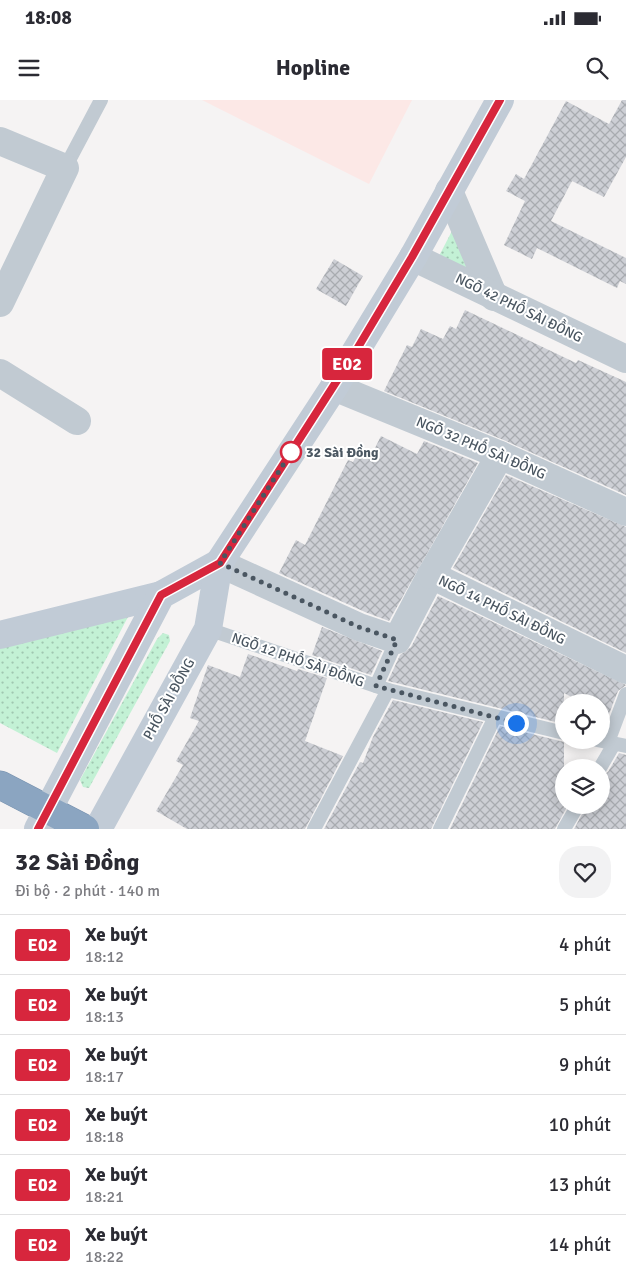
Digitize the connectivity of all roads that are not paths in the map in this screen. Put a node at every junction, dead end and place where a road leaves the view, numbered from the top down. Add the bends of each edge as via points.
1 (101, 100) edge
2 (500, 100) edge
3 (0, 141) edge
4 (65, 168) junction
5 (449, 191) junction
6 (412, 257) junction
7 (494, 297) junction
8 (0, 303) edge
9 (626, 359) edge
10 (0, 373) edge
11 (334, 387) junction
12 (77, 421) dead end
13 (500, 455) junction
14 (626, 512) edge
15 (220, 563) junction
16 (432, 575) junction
17 (161, 595) junction
18 (208, 629) junction
19 (0, 635) edge
20 (397, 640) junction
21 (626, 675) edge
22 (382, 688) junction
23 (495, 717) junction
24 (555, 731) edge
25 (611, 743) edge
26 (604, 759) edge
27 (0, 785) edge
28 (573, 814) edge
29 (43, 819) edge
30 (85, 829) edge
31 (98, 829) edge
32 (314, 829) edge
33 (440, 829) edge
34 (564, 829) edge

1 - 4 lane
2 - 5 street, PHỐ SÀI ĐỒNG
3 - 4 street
4 - 8 street
5 - 6 street, PHỐ SÀI ĐỒNG
5 - 7 street, NGÕ 42 PHỐ SÀI ĐỒNG
6 - 7 street, NGÕ 42 PHỐ SÀI ĐỒNG
6 - 11 street, PHỐ SÀI ĐỒNG
7 - 9 street, NGÕ 42 PHỐ SÀI ĐỒNG
10 - 12 street
11 - 13 street, NGÕ 32 PHỐ SÀI ĐỒNG
11 - 15 street, PHỐ SÀI ĐỒNG
13 - 14 street, NGÕ 32 PHỐ SÀI ĐỒNG
13 - 16 street, NGÕ 14 PHỐ SÀI ĐỒNG
15 - 17 street, PHỐ SÀI ĐỒNG
15 - 18 street, PHỐ SÀI ĐỒNG
15 - 20 street via 359,627
16 - 20 street, NGÕ 14 PHỐ SÀI ĐỒNG
16 - 21 street, NGÕ 14 PHỐ SÀI ĐỒNG
17 - 19 street, PHỐ SÀI ĐỒNG
17 - 29 street
18 - 22 lane, NGÕ 12 PHỐ SÀI ĐỒNG
18 - 31 street, PHỐ SÀI ĐỒNG
20 - 22 lane
21 - 25 lane
22 - 23 lane, NGÕ 12 PHỐ SÀI ĐỒNG
22 - 32 lane
23 - 24 lane, NGÕ 12 PHỐ SÀI ĐỒNG
23 - 33 lane
25 - 26 lane
27 - 29 highway
28 - 34 lane
29 - 30 highway

